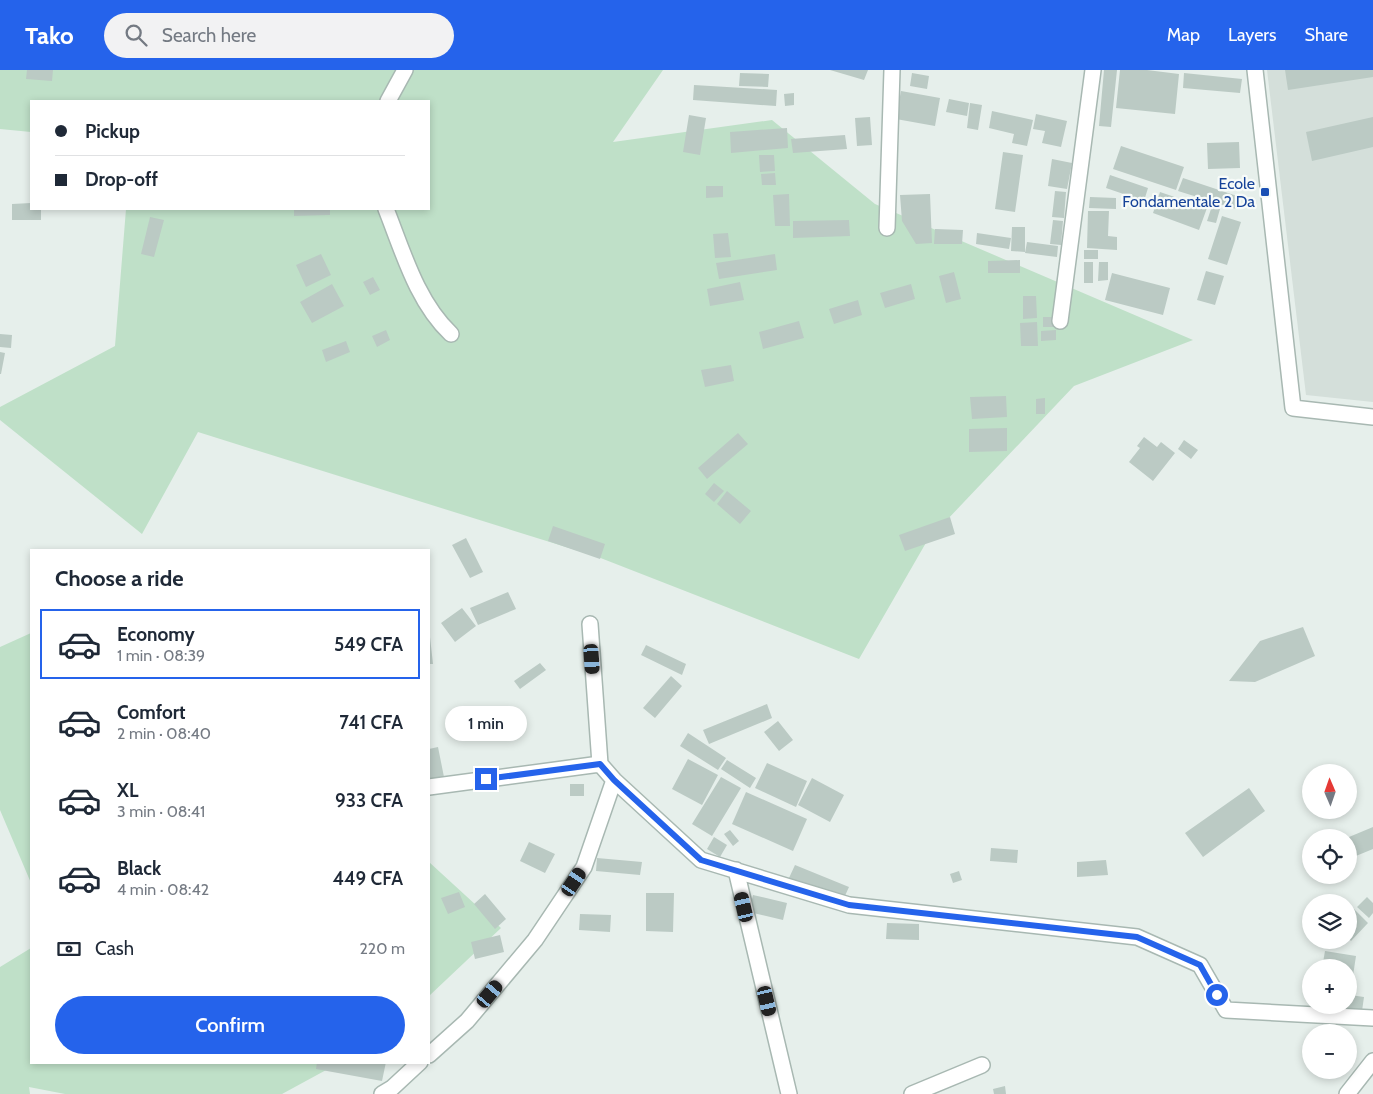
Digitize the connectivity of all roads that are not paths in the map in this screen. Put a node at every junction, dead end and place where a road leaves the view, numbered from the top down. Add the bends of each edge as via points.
1 (405, 70) edge
2 (892, 70) edge
3 (1093, 70) edge
4 (1255, 70) edge
5 (389, 100) edge
6 (386, 210) edge
7 (887, 228) dead end
8 (1060, 321) dead end
9 (451, 334) dead end
10 (1373, 417) edge
11 (590, 624) dead end
12 (600, 764) junction
13 (614, 780) junction
14 (430, 787) edge
15 (736, 870) junction
16 (1373, 1018) edge
17 (430, 1054) edge
18 (1373, 1061) edge
19 (418, 1064) edge
20 (982, 1065) dead end
21 (382, 1094) edge
22 (789, 1094) edge
23 (912, 1094) edge
24 (1347, 1094) edge

1 - 5 street
2 - 7 street
3 - 8 street
4 - 10 street via 1293,408
6 - 9 street via 422,296 437,321
11 - 12 street
12 - 13 street
12 - 14 street
13 - 15 street via 701,860
13 - 17 street via 584,867 546,924 467,1021
15 - 16 street via 849,905 1137,937 1200,965 1226,1010
15 - 22 street
18 - 24 street
19 - 21 street
20 - 23 street

